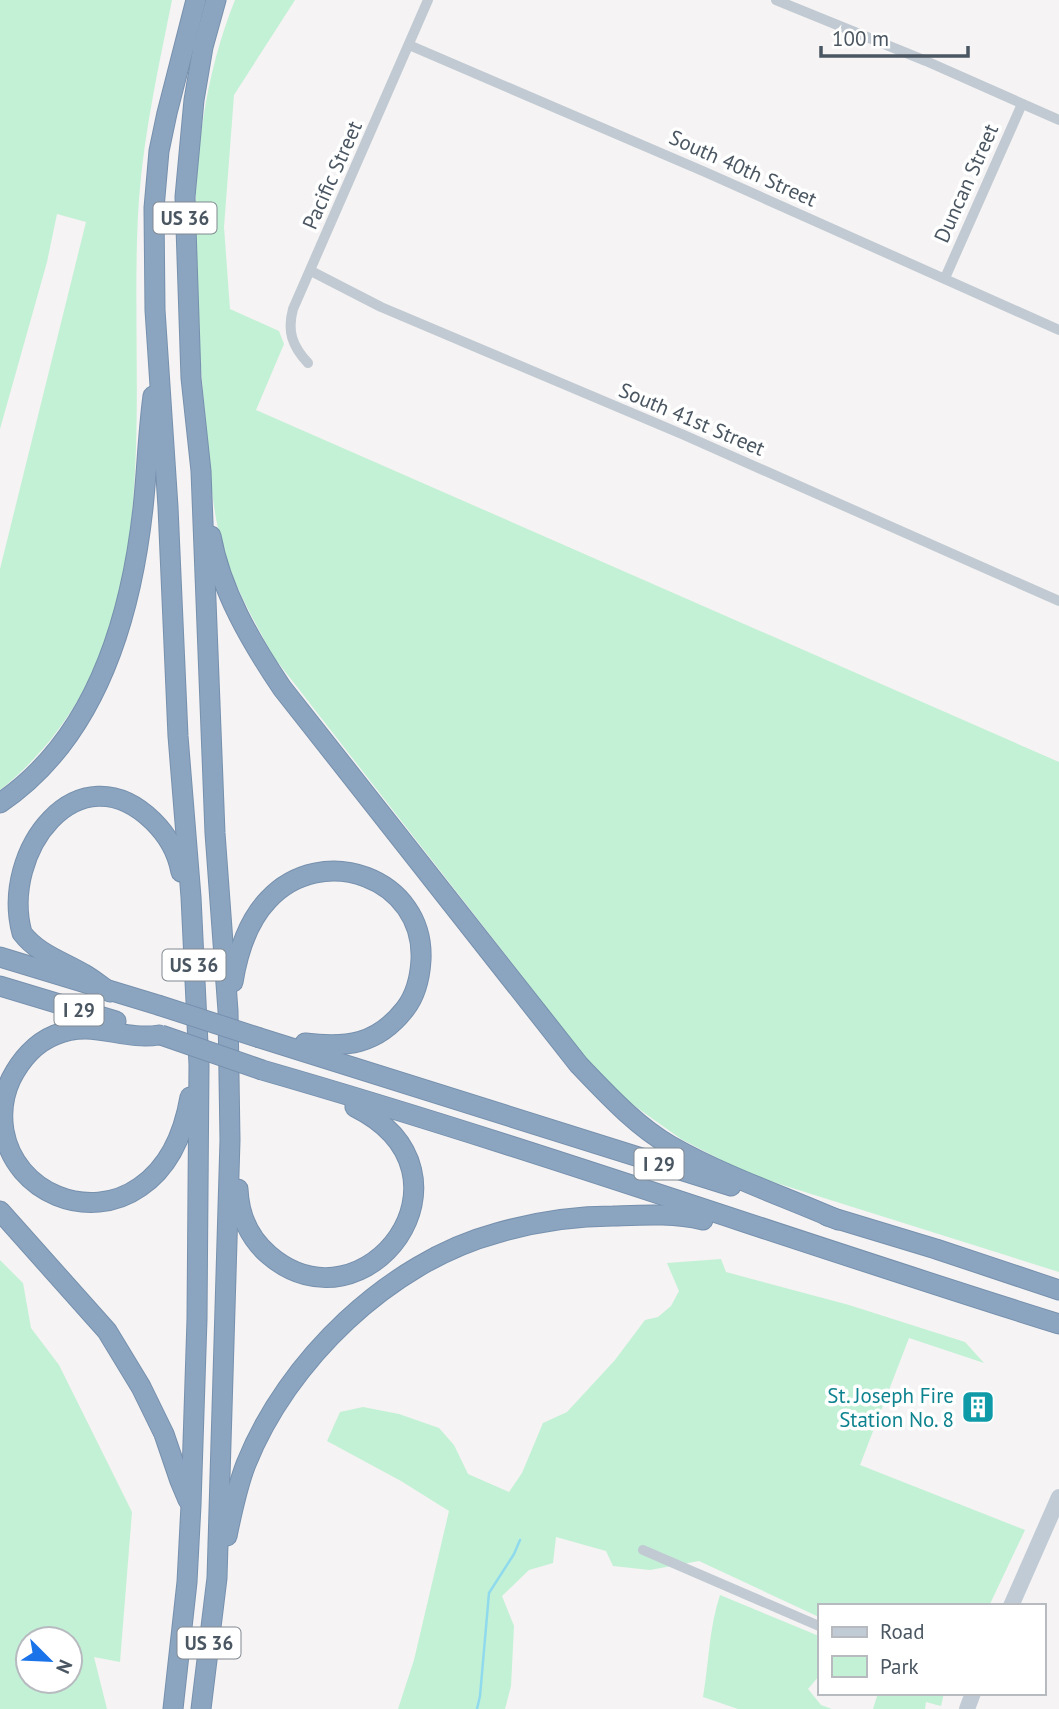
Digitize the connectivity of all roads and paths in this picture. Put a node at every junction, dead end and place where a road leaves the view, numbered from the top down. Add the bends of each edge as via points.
1 (183, 0) edge
2 (196, 0) edge
3 (216, 0) edge
4 (227, 0) edge
5 (428, 0) edge
6 (776, 0) edge
7 (410, 45) junction
8 (194, 100) junction
9 (1022, 104) junction
10 (167, 113) junction
11 (1059, 120) edge
12 (311, 271) junction
13 (946, 278) junction
14 (1059, 330) edge
15 (158, 350) junction
16 (308, 363) dead end
17 (201, 471) junction
18 (1059, 601) edge
19 (0, 803) edge
20 (191, 897) junction
21 (0, 957) edge
22 (0, 986) edge
23 (110, 992) junction
24 (228, 1011) junction
25 (160, 1035) junction
26 (268, 1041) junction
27 (199, 1065) junction
28 (286, 1077) junction
29 (230, 1140) junction
30 (0, 1211) edge
31 (838, 1220) junction
32 (851, 1259) junction
33 (1059, 1290) edge
34 (1059, 1324) edge
35 (1059, 1497) edge
36 (191, 1505) junction
37 (643, 1550) dead end
38 (217, 1578) junction
39 (1012, 1604) edge
40 (818, 1626) edge
41 (173, 1709) edge
42 (201, 1709) edge

1 - 10 highway
2 - 10 highway, US 36
3 - 8 highway, US 36
4 - 8 highway
5 - 7 street, Pacific Street
6 - 9 street
7 - 12 street, Pacific Street
7 - 13 street, South 40th Street
8 - 17 highway, US 36 via 185,197 186,283 191,390
9 - 11 street
9 - 13 street, Duncan Street
10 - 15 highway, US 36 via 154,208
12 - 16 street, Pacific Street via 290,319 291,339
12 - 18 street, South 41st Street
13 - 14 street, South 40th Street
15 - 19 highway via 139,539 116,641 75,725 33,775
15 - 20 highway, US 36
17 - 24 highway, US 36
17 - 31 highway via 214,554 261,657 579,1065 614,1102 670,1145
20 - 23 highway via 168,839 141,810 126,802 88,795 49,808 31,822 9,858 6,879 13,917 33,944
20 - 27 highway, US 36
21 - 23 highway, I 29
22 - 25 highway, I 29
23 - 26 highway, I 29, bridge
24 - 26 highway via 242,944 257,914 278,891 304,876 337,870 384,885 408,911 420,940 416,989 397,1020 363,1041 344,1046
24 - 29 highway, US 36
25 - 27 highway via 141,1038 111,1030 72,1029 53,1035 25,1057 7,1087 3,1122 11,1155 33,1182 61,1198 93,1203 141,1187 168,1159 179,1139
25 - 28 highway, I 29, bridge
26 - 31 highway, I 29
27 - 36 highway, US 36
28 - 29 highway via 369,1114 385,1125 404,1149 414,1193 406,1224 392,1245 362,1269 333,1276 303,1274 275,1260 246,1225
28 - 32 highway, I 29
29 - 38 highway, US 36
30 - 36 highway via 113,1341 164,1434
31 - 33 highway, I 29
32 - 34 highway, I 29
32 - 38 highway via 724,1224 660,1215 560,1219 496,1233 426,1263 331,1334 277,1404 246,1464
35 - 39 street
36 - 41 highway, US 36
37 - 40 street
38 - 42 highway, US 36

